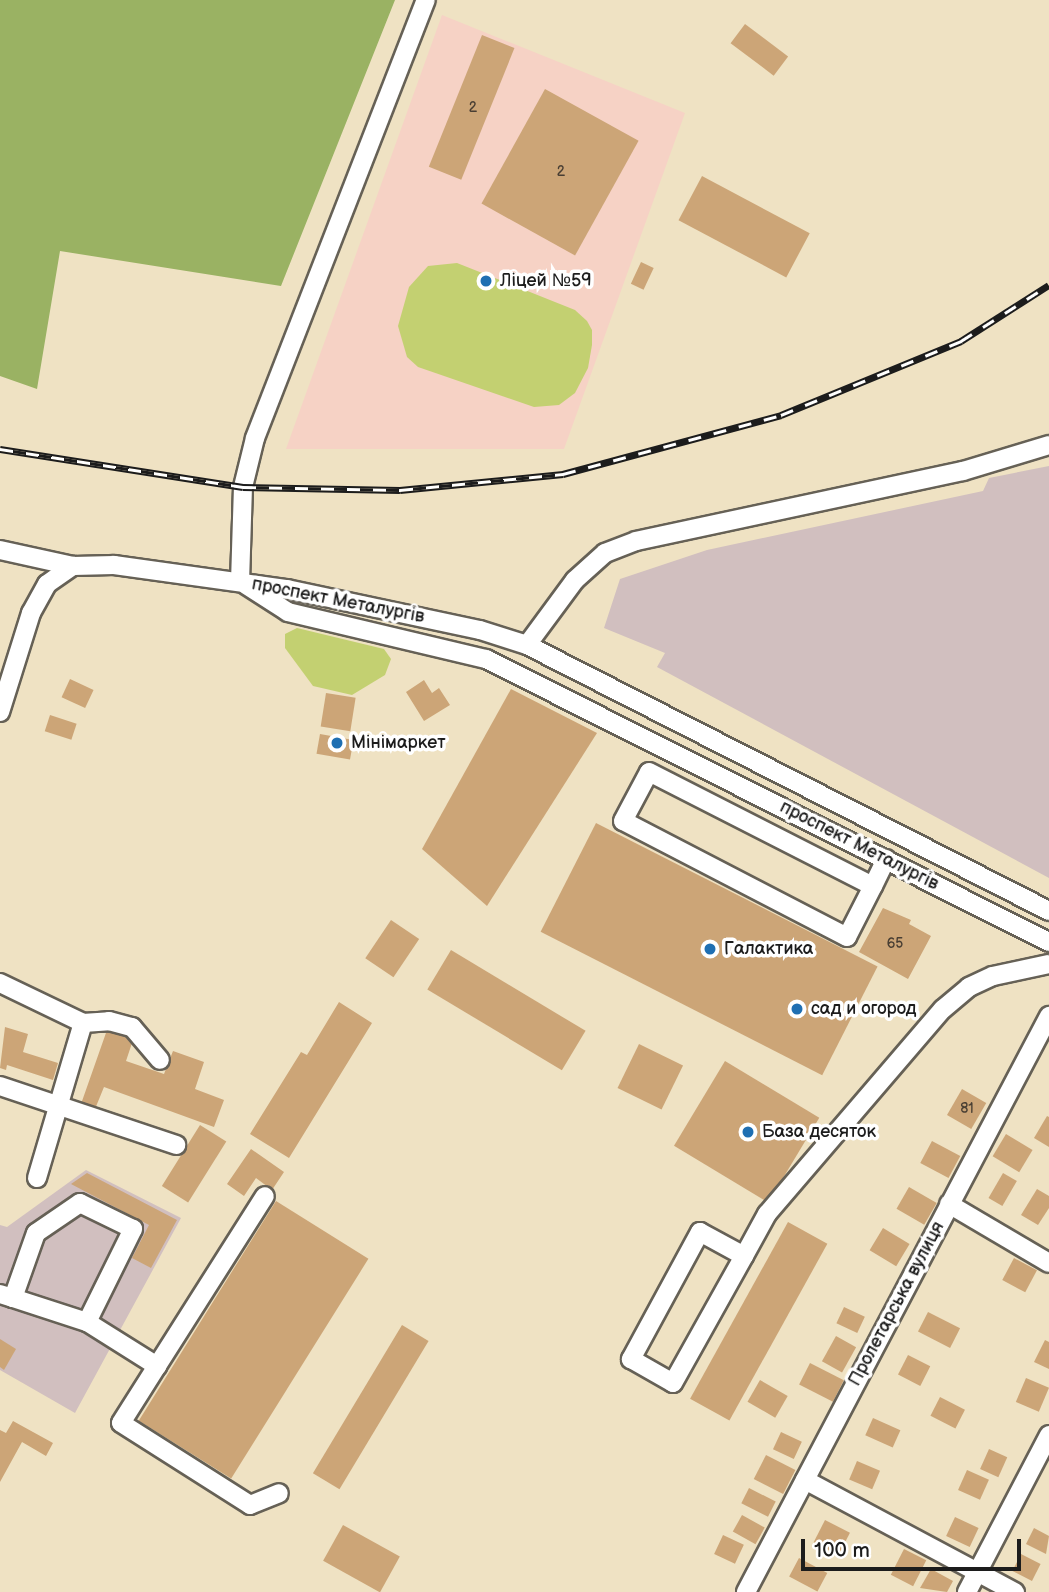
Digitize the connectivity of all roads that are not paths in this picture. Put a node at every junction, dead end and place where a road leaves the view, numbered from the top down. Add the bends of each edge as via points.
1 (426, 0) edge
2 (1049, 445) edge
3 (0, 550) edge
4 (73, 566) junction
5 (240, 582) junction
6 (527, 645) junction
7 (0, 712) edge
8 (731, 748) junction
9 (719, 775) junction
10 (886, 859) junction
11 (873, 886) junction
12 (1049, 911) edge
13 (1049, 942) edge
14 (1049, 964) edge
15 (0, 983) edge
16 (1049, 1016) edge
17 (83, 1023) junction
18 (160, 1060) dead end
19 (0, 1086) edge
20 (59, 1106) junction
21 (176, 1145) dead end
22 (37, 1178) dead end
23 (265, 1196) dead end
24 (949, 1204) junction
25 (744, 1256) junction
26 (1049, 1263) edge
27 (7, 1296) edge
28 (87, 1322) junction
29 (157, 1366) junction
30 (1049, 1435) edge
31 (805, 1480) junction
32 (279, 1493) dead end
33 (977, 1572) junction
34 (747, 1592) edge
35 (967, 1592) edge
36 (1015, 1592) edge

1 - 5 street via 255,438 243,486
2 - 6 street via 963,471 636,541 605,553 575,580
3 - 4 street
4 - 5 street via 114,565
4 - 7 street via 47,584 31,613
5 - 6 street, проспект Металургів via 480,630
5 - 9 street, проспект Металургів via 288,612 486,659
6 - 8 street, проспект Металургів
8 - 9 street via 719,758
8 - 12 street, проспект Металургів
9 - 10 street, проспект Металургів
10 - 11 street
10 - 13 street, проспект Металургів
11 - 11 street via 649,772 623,821 847,937
14 - 25 street via 993,976 968,987 943,1009 767,1214
15 - 17 street
16 - 24 street, Пролетарська вулиця
17 - 18 street via 109,1021 132,1027
17 - 20 street
19 - 20 street
20 - 21 street
20 - 22 street
23 - 29 street
24 - 26 street
24 - 31 street, Пролетарська вулиця
25 - 25 street via 673,1383 631,1359 700,1232
27 - 28 street
27 - 28 street via 36,1233 80,1203 133,1230
28 - 29 street
29 - 32 street via 121,1423 250,1505
30 - 33 street
31 - 33 street
31 - 34 street, Пролетарська вулиця
33 - 35 street
33 - 36 street

